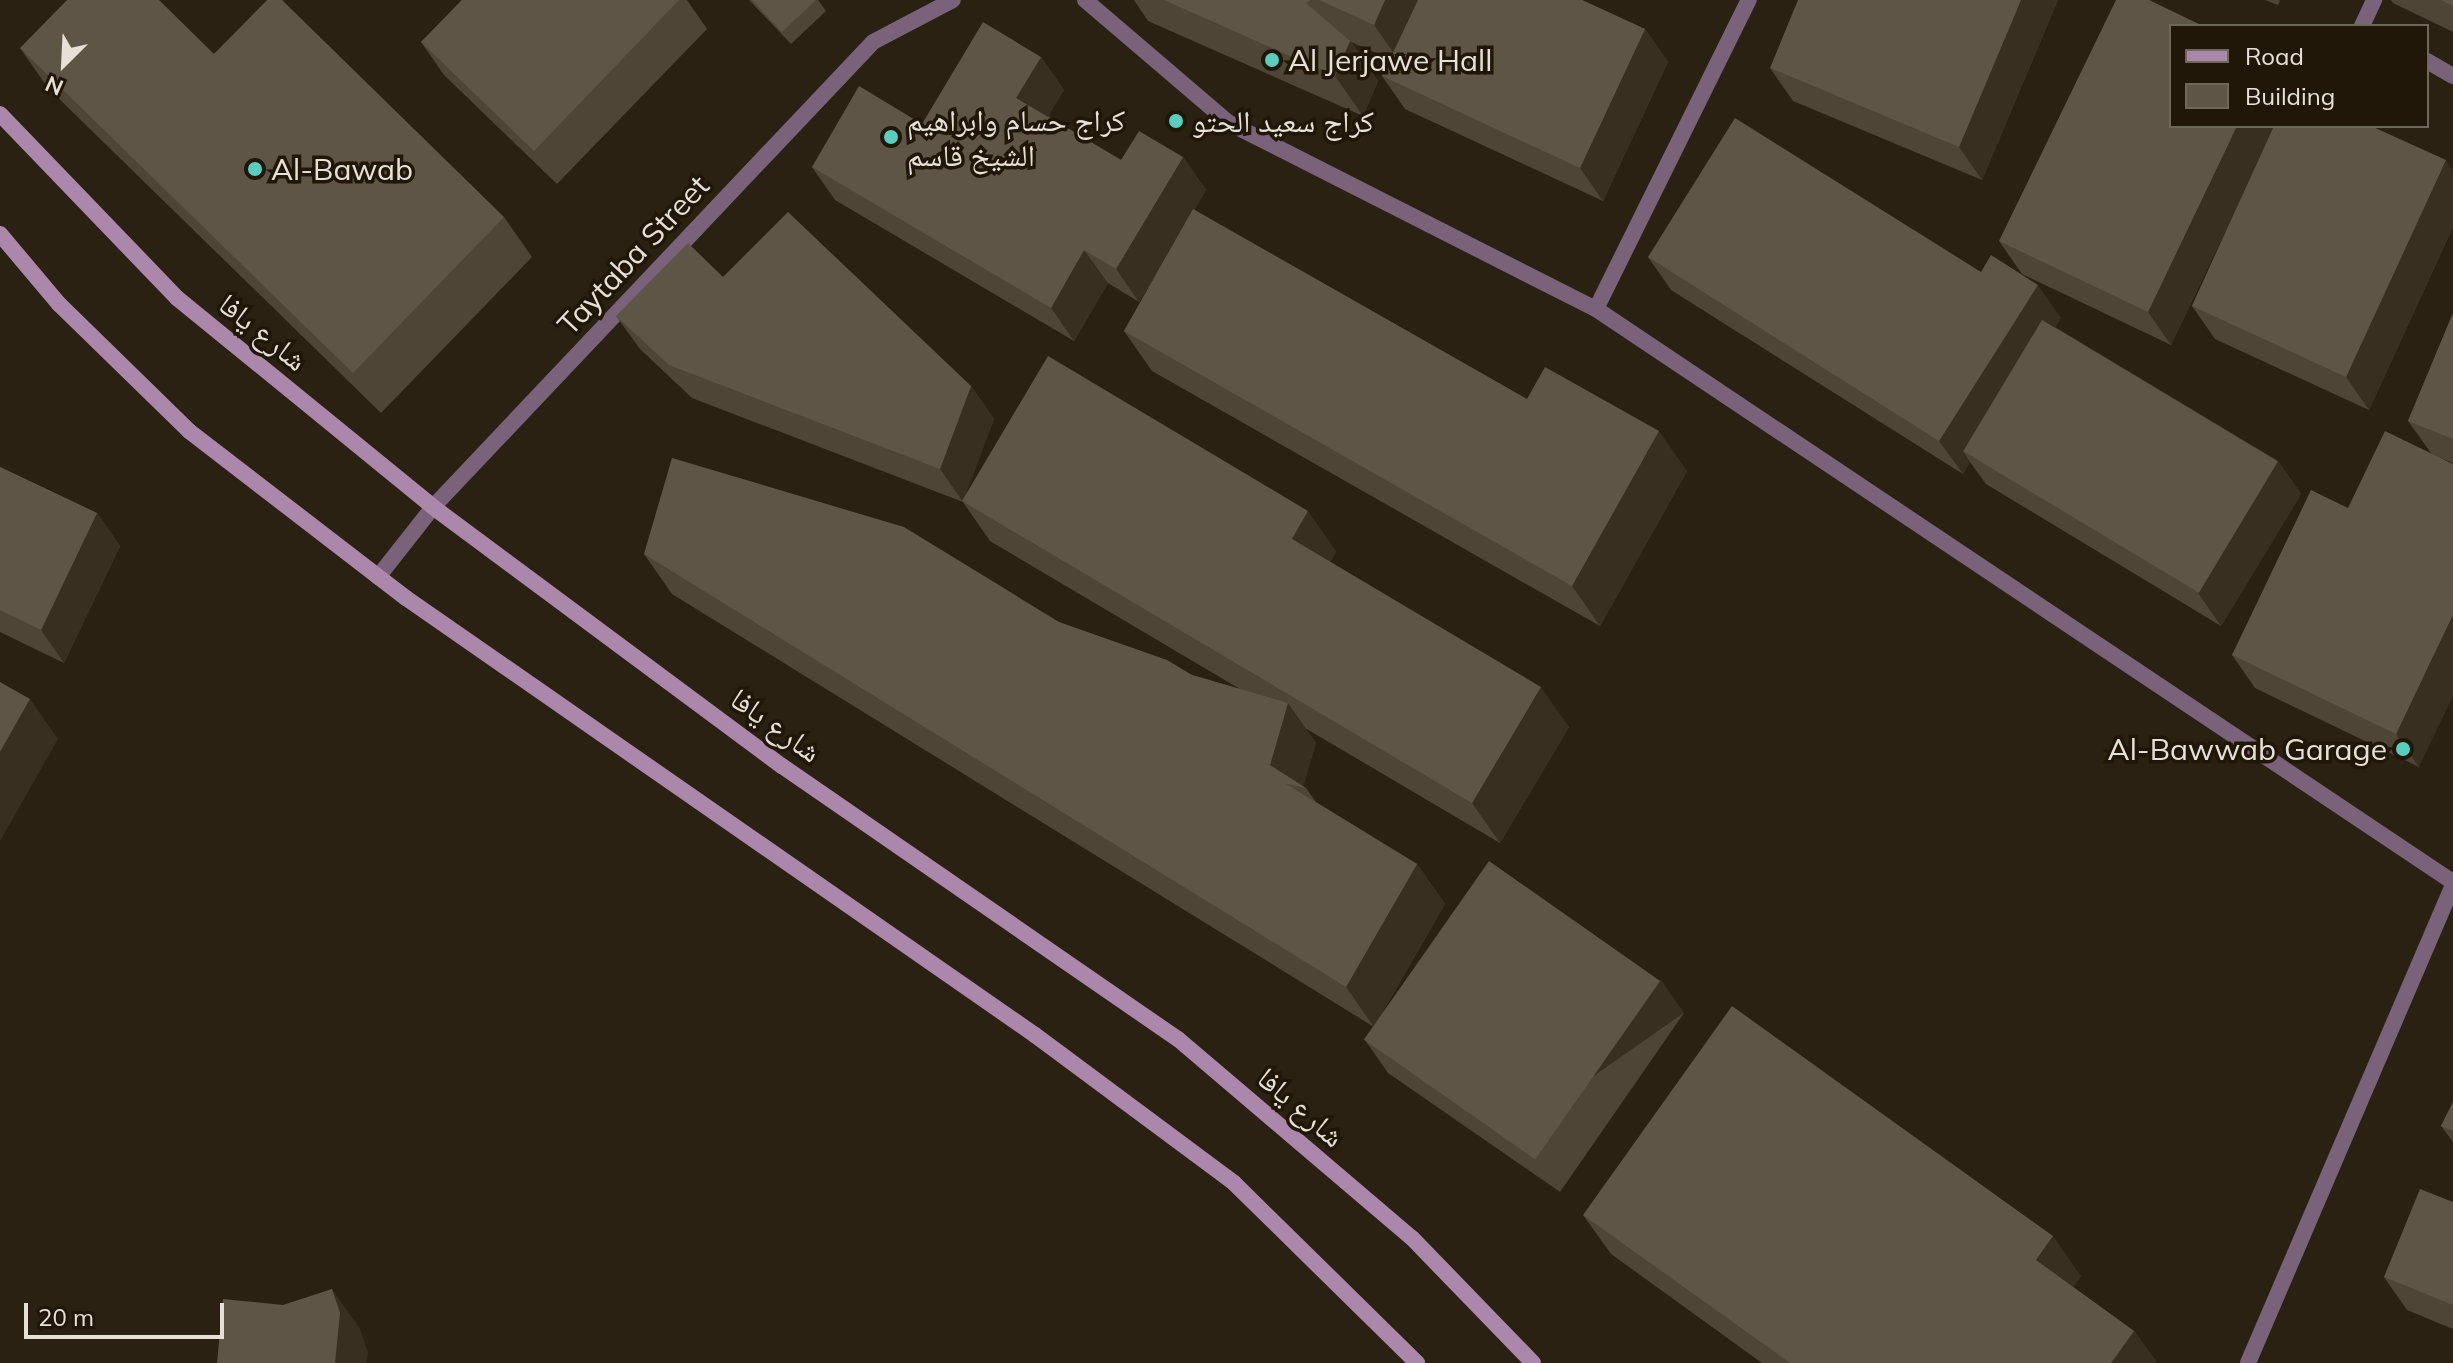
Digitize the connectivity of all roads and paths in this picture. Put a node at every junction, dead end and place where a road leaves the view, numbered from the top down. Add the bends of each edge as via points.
1 (953, 0) edge
2 (1085, 0) edge
3 (1749, 0) edge
4 (2374, 0) edge
5 (2363, 24) edge
6 (2429, 62) edge
7 (2453, 76) edge
8 (0, 114) edge
9 (0, 234) edge
10 (1596, 309) junction
11 (433, 507) junction
12 (378, 577) junction
13 (2453, 884) edge
14 (1417, 1363) edge
15 (1533, 1363) edge
16 (2248, 1363) edge

1 - 11 street, Taytaba Street via 873,42
2 - 10 street via 1229,123
3 - 10 street
4 - 5 street
6 - 7 street
8 - 11 main road, شارع يافا via 177,298
9 - 12 main road via 59,304 189,431
10 - 13 street
11 - 12 street, Taytaba Street
11 - 15 main road, شارع يافا via 782,766 1178,1039 1412,1238
12 - 14 main road via 1035,1035 1221,1174
13 - 16 street

